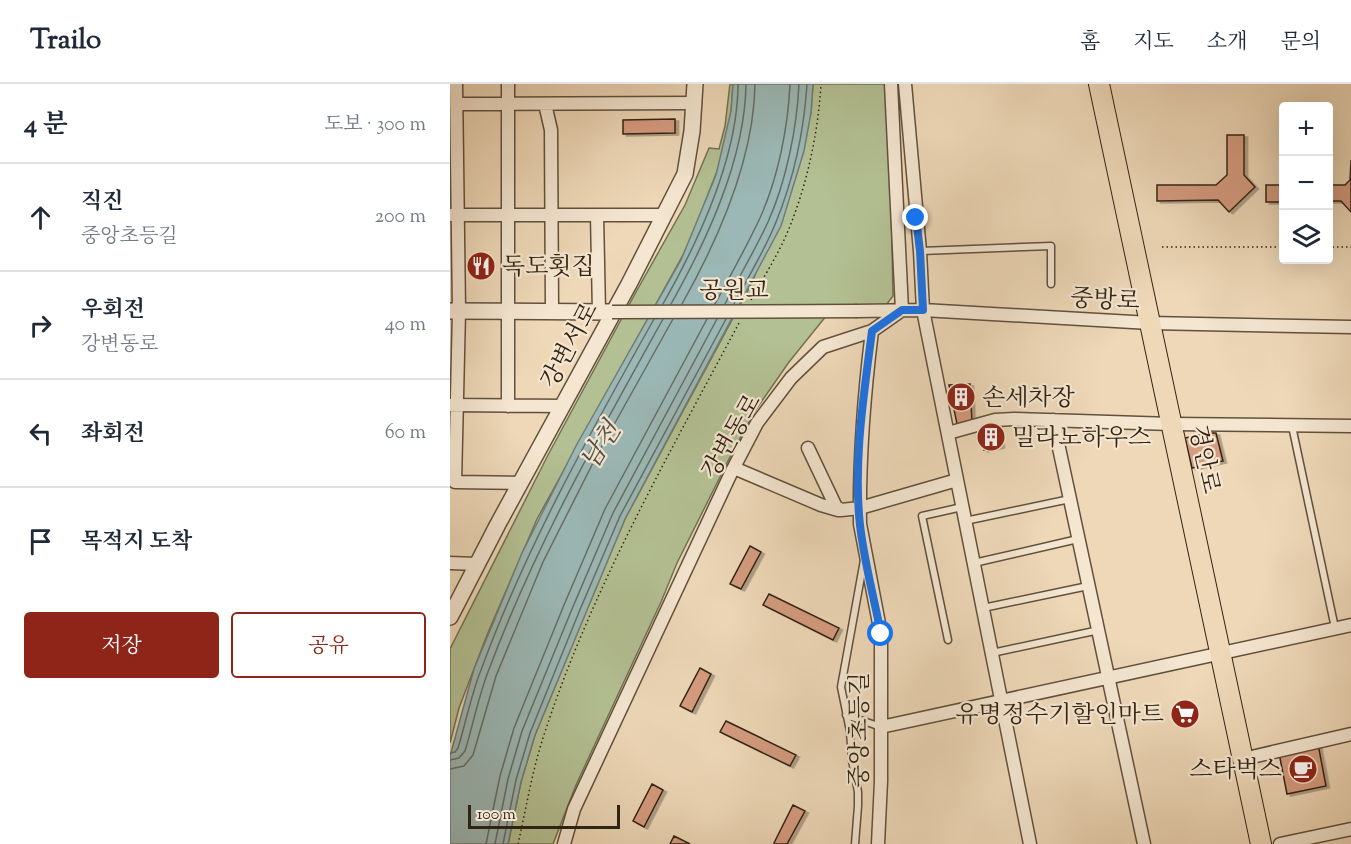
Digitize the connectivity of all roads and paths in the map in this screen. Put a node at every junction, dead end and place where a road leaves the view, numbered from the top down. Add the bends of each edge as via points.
1 (456, 84) edge
2 (508, 84) edge
3 (695, 84) edge
4 (821, 84) edge
5 (891, 84) edge
6 (905, 84) edge
7 (1099, 84) edge
8 (695, 103) junction
9 (508, 104) junction
10 (545, 104) junction
11 (456, 105) junction
12 (454, 215) edge
13 (508, 215) junction
14 (551, 215) junction
15 (597, 215) junction
16 (665, 215) junction
17 (1162, 247) dead end
18 (1279, 247) edge
19 (1333, 247) edge
20 (1351, 247) edge
21 (920, 251) junction
22 (1052, 284) dead end
23 (748, 306) dead end
24 (902, 310) junction
25 (923, 310) junction
26 (454, 311) edge
27 (508, 311) junction
28 (552, 311) junction
29 (857, 311) joint
30 (605, 312) junction
31 (743, 315) dead end
32 (1150, 323) junction
33 (1351, 327) edge
34 (872, 331) junction
35 (453, 406) edge
36 (508, 406) junction
37 (561, 406) junction
38 (1053, 420) junction
39 (1171, 424) junction
40 (1292, 426) junction
41 (1351, 426) edge
42 (948, 433) junction
43 (808, 448) dead end
44 (734, 468) junction
45 (957, 480) junction
46 (453, 482) edge
47 (520, 483) junction
48 (1070, 499) junction
49 (963, 507) junction
50 (860, 508) junction
51 (838, 510) junction
52 (965, 521) junction
53 (1079, 539) junction
54 (865, 552) junction
55 (450, 563) edge
56 (974, 563) junction
57 (477, 564) junction
58 (1089, 586) junction
59 (983, 608) junction
60 (450, 617) edge
61 (1351, 626) edge
62 (1335, 629) junction
63 (1099, 630) junction
64 (948, 640) dead end
65 (992, 653) junction
66 (1221, 654) junction
67 (1109, 678) junction
68 (1001, 701) junction
69 (846, 715) junction
70 (881, 727) junction
71 (1351, 734) edge
72 (1243, 759) junction
73 (1351, 829) edge
74 (518, 844) edge
75 (564, 844) edge
76 (855, 844) edge
77 (878, 844) edge
78 (1030, 844) edge
79 (1144, 844) edge
80 (1261, 844) edge
81 (1280, 844) edge

1 - 11 street
2 - 9 street
3 - 8 street, 강변서로
4 - 23 path via 808,172 787,232
5 - 24 street
6 - 21 street
7 - 32 main road, 경안로
8 - 10 street
8 - 16 street, 강변서로 via 685,174
9 - 10 street
9 - 11 street
9 - 13 street
10 - 14 street via 551,130
11 - 12 street
12 - 13 street
12 - 26 street
13 - 14 street
13 - 27 street
14 - 15 street
14 - 28 street
15 - 16 street
15 - 30 street
16 - 30 street, 강변서로
17 - 18 path
19 - 20 path
21 - 22 lane via 1052,246
21 - 25 street
24 - 25 street, 중방로
24 - 29 street, 중방로
24 - 34 street, 강변동로
25 - 32 street, 중방로
25 - 42 street
26 - 27 street
26 - 35 street
27 - 28 street
27 - 36 street
28 - 30 street
29 - 30 street, 공원교, bridge
30 - 37 street, 강변서로
31 - 74 path via 630,526 593,608 543,739
32 - 33 street, 중방로
32 - 39 main road, 경안로
34 - 44 street, 강변동로 via 823,347 791,378 757,423
34 - 50 street, 중앙초등길 via 861,439
35 - 36 street
35 - 46 street
36 - 37 street
37 - 47 street, 강변서로
38 - 39 street
38 - 42 street via 1005,419
38 - 48 street
39 - 40 street
39 - 66 main road, 경안로
40 - 41 street
40 - 62 lane
42 - 45 street
43 - 51 street
44 - 51 street
44 - 75 street, 강변동로 via 574,809
45 - 49 street
45 - 50 street
46 - 47 street
47 - 57 street, 강변서로
48 - 52 lane
48 - 53 street
49 - 52 street
49 - 64 lane via 922,516
50 - 51 street
50 - 54 street, 중앙초등길
52 - 56 street
53 - 56 lane
53 - 58 street
54 - 69 lane via 842,687
54 - 70 street, 중앙초등길 via 881,634
55 - 57 street
56 - 59 street
57 - 60 street, 강변서로
58 - 59 lane
58 - 63 street
59 - 65 street
61 - 62 street
62 - 66 street
63 - 65 lane
63 - 67 street
65 - 68 street
66 - 67 street
66 - 72 main road, 경안로
67 - 68 street
67 - 79 street
68 - 70 street
68 - 78 street
69 - 70 lane
69 - 76 lane via 858,792
70 - 77 street, 중앙초등길
71 - 72 street
72 - 80 main road, 경안로
73 - 81 street

